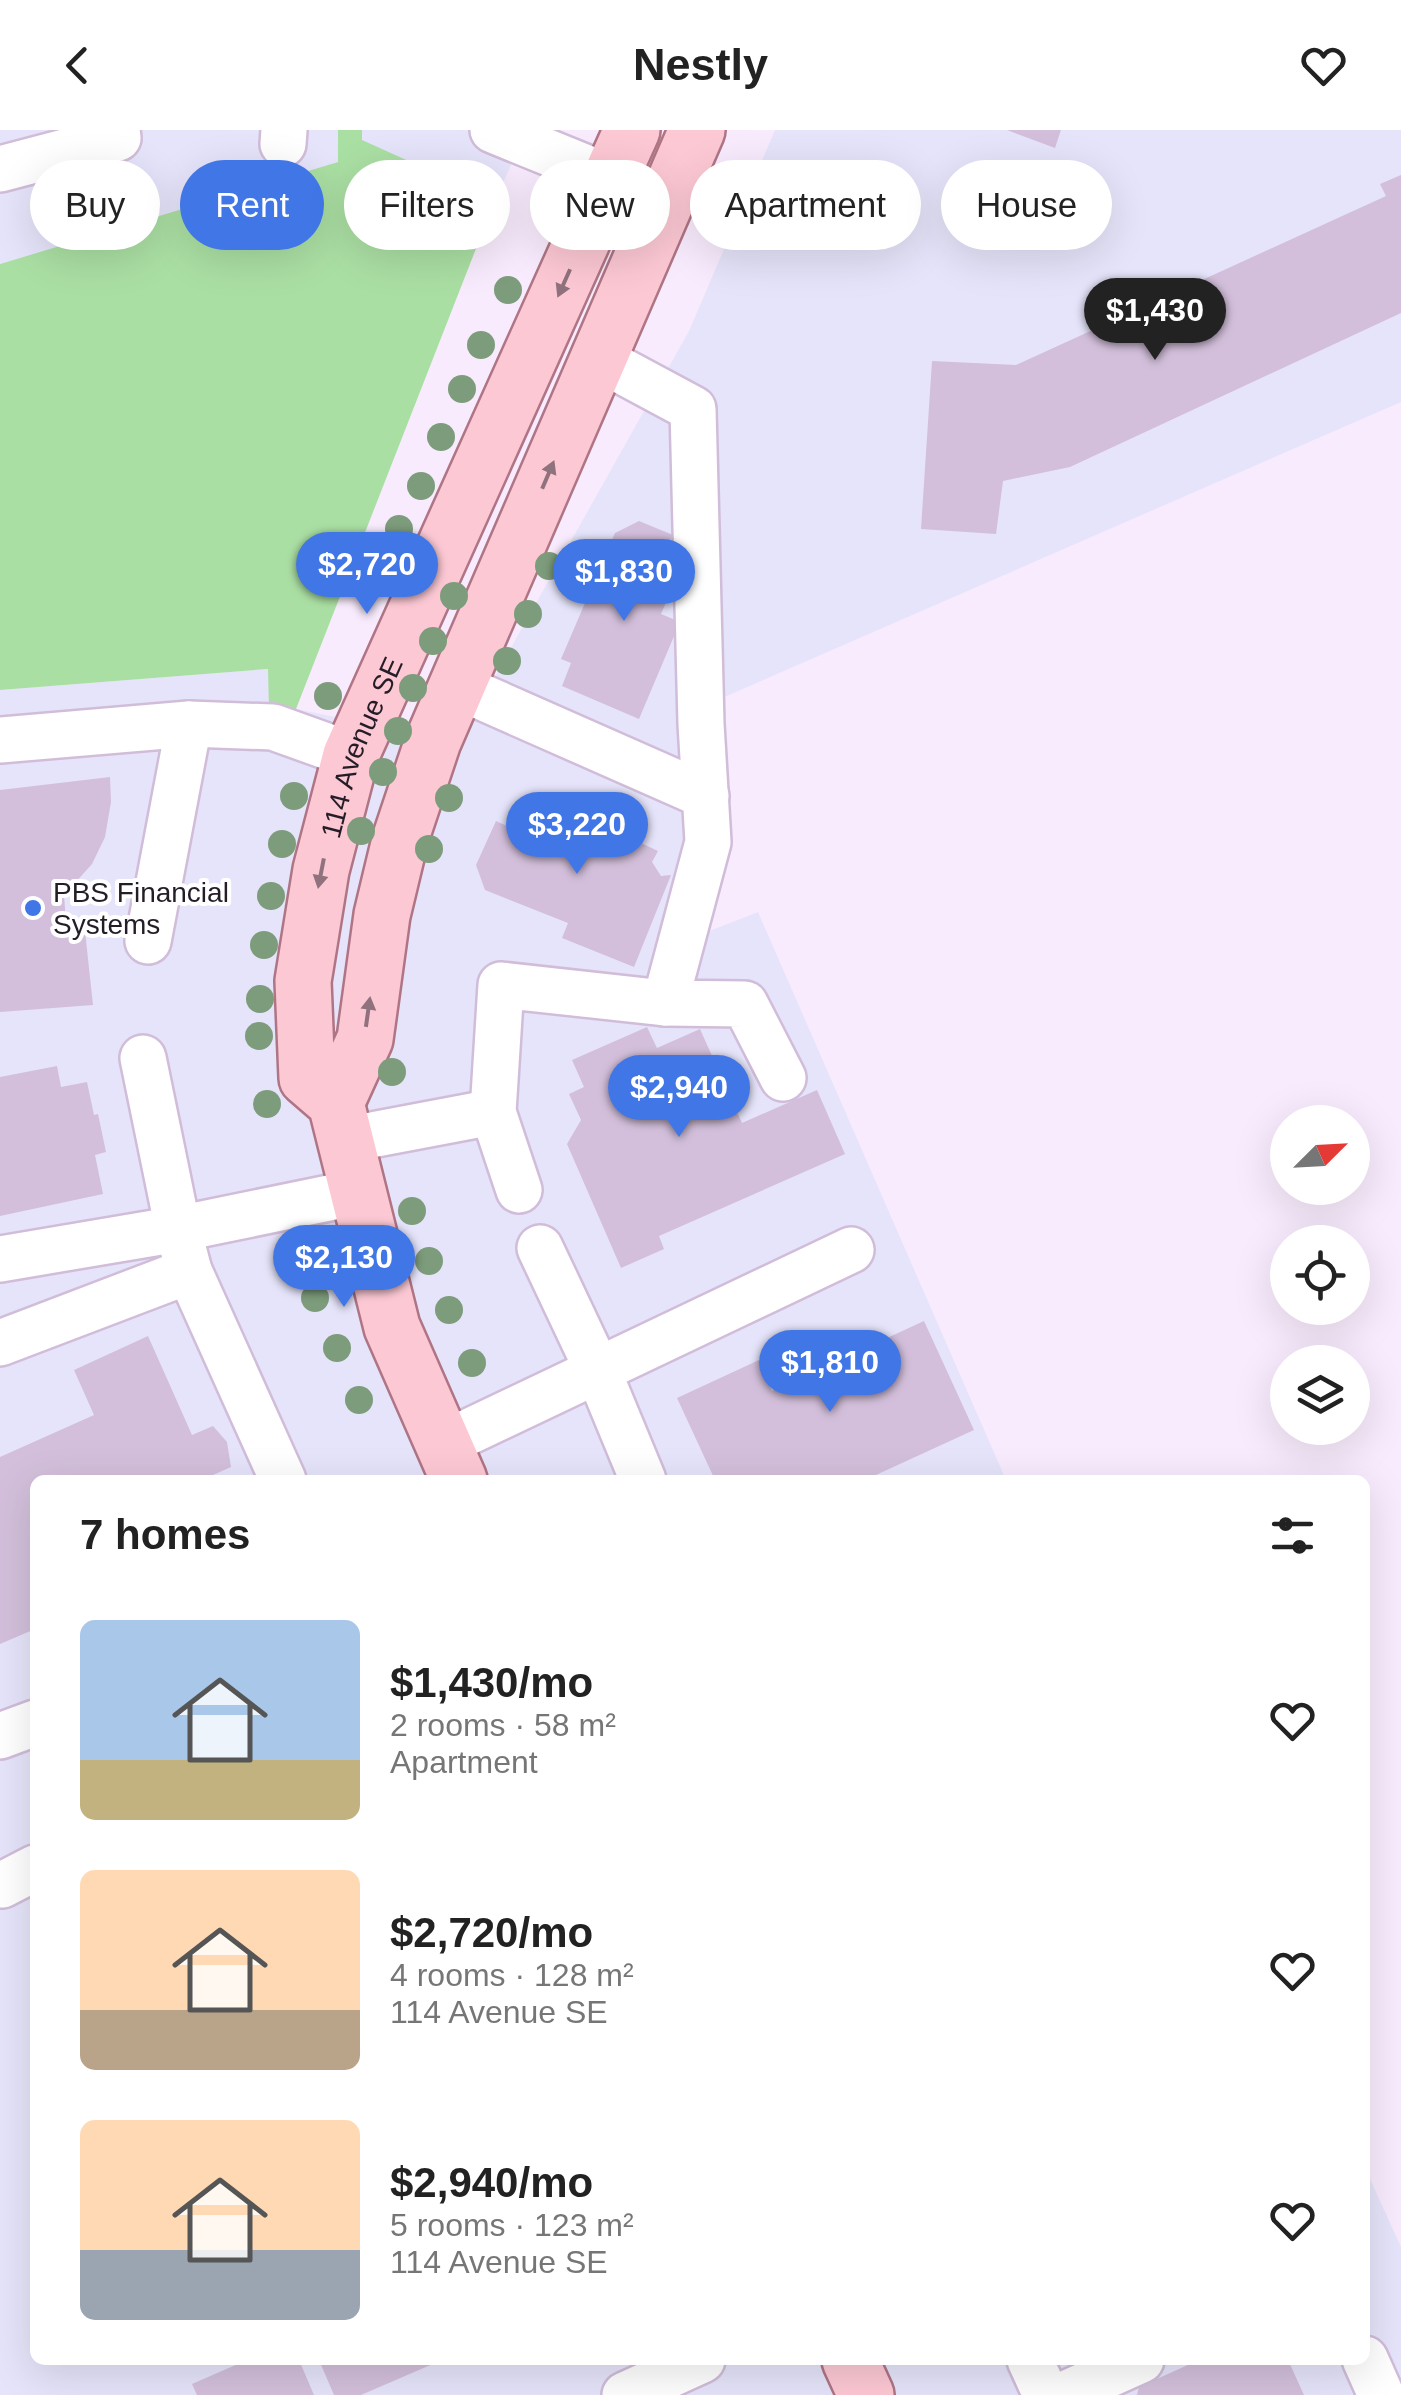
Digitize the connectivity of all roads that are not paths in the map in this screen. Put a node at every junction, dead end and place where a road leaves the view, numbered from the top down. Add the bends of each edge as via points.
1 (117, 130) edge
2 (494, 130) edge
3 (697, 130) edge
4 (622, 154) edge
5 (0, 170) edge
6 (598, 358) junction
7 (457, 686) junction
8 (189, 724) junction
9 (0, 740) edge
10 (351, 755) junction
11 (706, 796) junction
12 (148, 941) dead end
13 (665, 1003) junction
14 (143, 1058) dead end
15 (783, 1078) dead end
16 (493, 1112) junction
17 (340, 1121) junction
18 (518, 1190) dead end
19 (358, 1192) junction
20 (540, 1248) dead end
21 (183, 1250) junction
22 (851, 1250) dead end
23 (0, 1258) edge
24 (0, 1344) edge
25 (598, 1370) junction
26 (451, 1462) edge
27 (281, 1475) edge
28 (641, 1475) edge
29 (30, 1724) edge
30 (0, 1736) edge
31 (852, 2365) edge
32 (1032, 2365) edge
33 (1130, 2365) edge
34 (1368, 2365) edge
35 (692, 2375) edge
36 (624, 2395) edge
37 (866, 2395) edge
38 (1046, 2395) edge
39 (1063, 2395) edge
40 (1381, 2395) edge

1 - 5 lane via 118,138
2 - 4 lane
3 - 6 main road
4 -> 10 main road, 114 Avenue SE
7 -> 6 main road
6 - 11 lane via 693,409
7 - 11 lane
17 -> 7 main road via 365,1039 400,840
8 - 9 lane
8 - 10 lane via 273,728
8 - 12 lane
10 -> 17 main road, 114 Avenue SE via 321,870 303,982 307,1078
11 - 13 lane via 708,842
13 - 15 lane via 746,1004
13 - 16 lane via 501,985
14 - 21 lane
16 - 17 lane
16 - 18 lane
17 - 19 main road, 114 Avenue SE
19 - 21 lane
19 - 26 main road, 114 Avenue SE via 392,1326
20 - 25 lane
21 - 23 lane
21 - 24 lane
21 - 27 lane
22 - 25 lane
25 - 26 lane
25 - 28 lane
29 - 30 lane
31 - 37 main road
32 - 38 lane
33 - 39 lane
34 - 40 lane
35 - 36 lane

